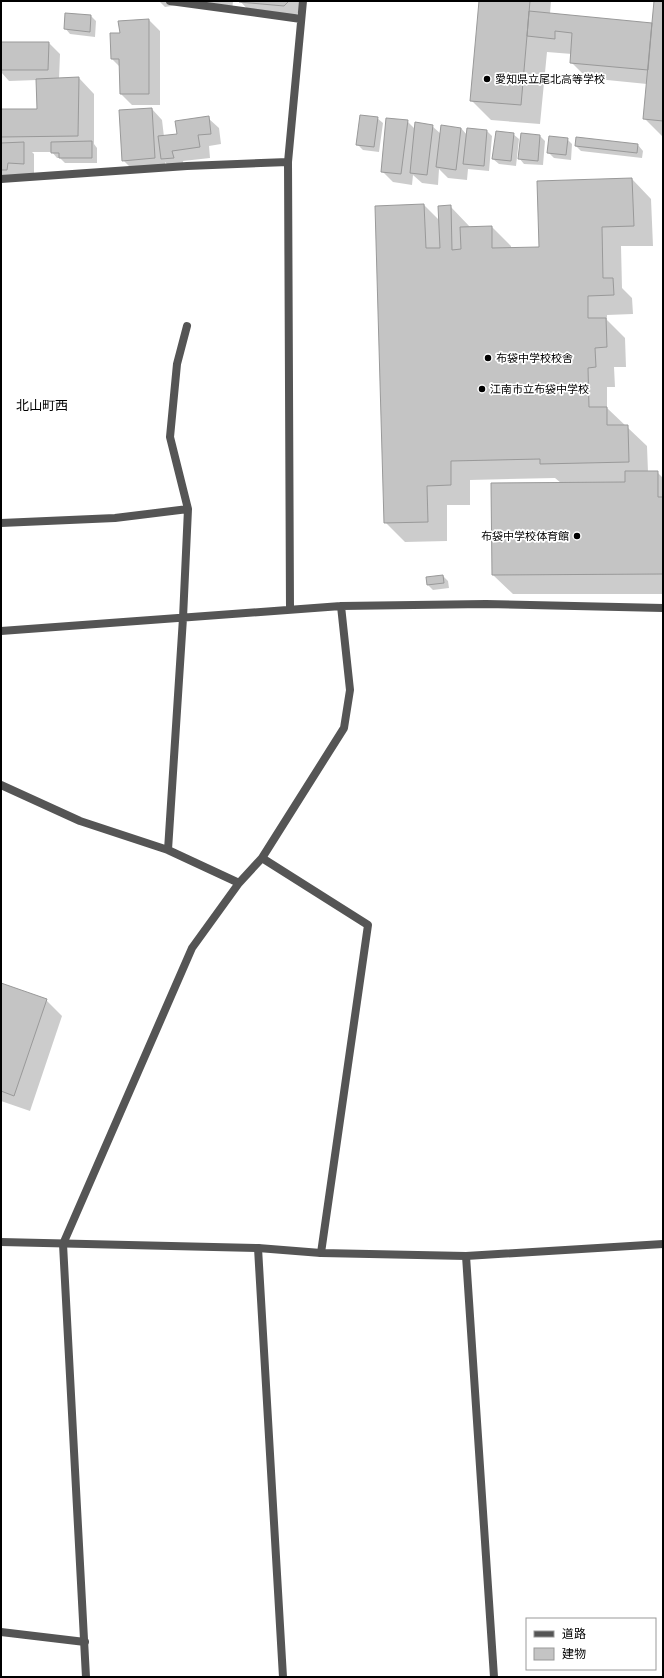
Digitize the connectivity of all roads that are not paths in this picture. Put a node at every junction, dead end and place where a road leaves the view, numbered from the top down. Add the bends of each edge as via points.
1 (170, 1) edge
2 (303, 1) edge
3 (300, 19) junction
4 (288, 162) junction
5 (1, 179) edge
6 (187, 326) dead end
7 (188, 509) junction
8 (1, 523) edge
9 (341, 606) junction
10 (290, 608) junction
11 (663, 608) edge
12 (183, 618) junction
13 (1, 631) edge
14 (1, 785) edge
15 (168, 850) junction
16 (262, 858) junction
17 (239, 883) junction
18 (1, 1242) edge
19 (63, 1244) junction
20 (663, 1244) edge
21 (258, 1248) junction
22 (321, 1253) junction
23 (466, 1256) junction
24 (1, 1632) edge
25 (85, 1642) junction
26 (86, 1677) edge
27 (283, 1677) edge
28 (494, 1677) edge

1 - 3 street
2 - 3 street
3 - 4 street
4 - 5 street
4 - 10 street
6 - 7 street via 177,364 170,437
7 - 8 street via 115,518
7 - 12 street
9 - 10 street
9 - 11 street via 486,604
9 - 16 street via 350,690 344,728
10 - 12 street
12 - 13 street
12 - 15 street
14 - 15 street via 80,821
15 - 17 street
16 - 17 street
16 - 22 street via 368,925
17 - 19 street via 192,948
18 - 19 street
19 - 21 street
19 - 25 street
20 - 23 street
21 - 22 street
21 - 27 street
22 - 23 street
23 - 28 street
24 - 25 street
25 - 26 street

